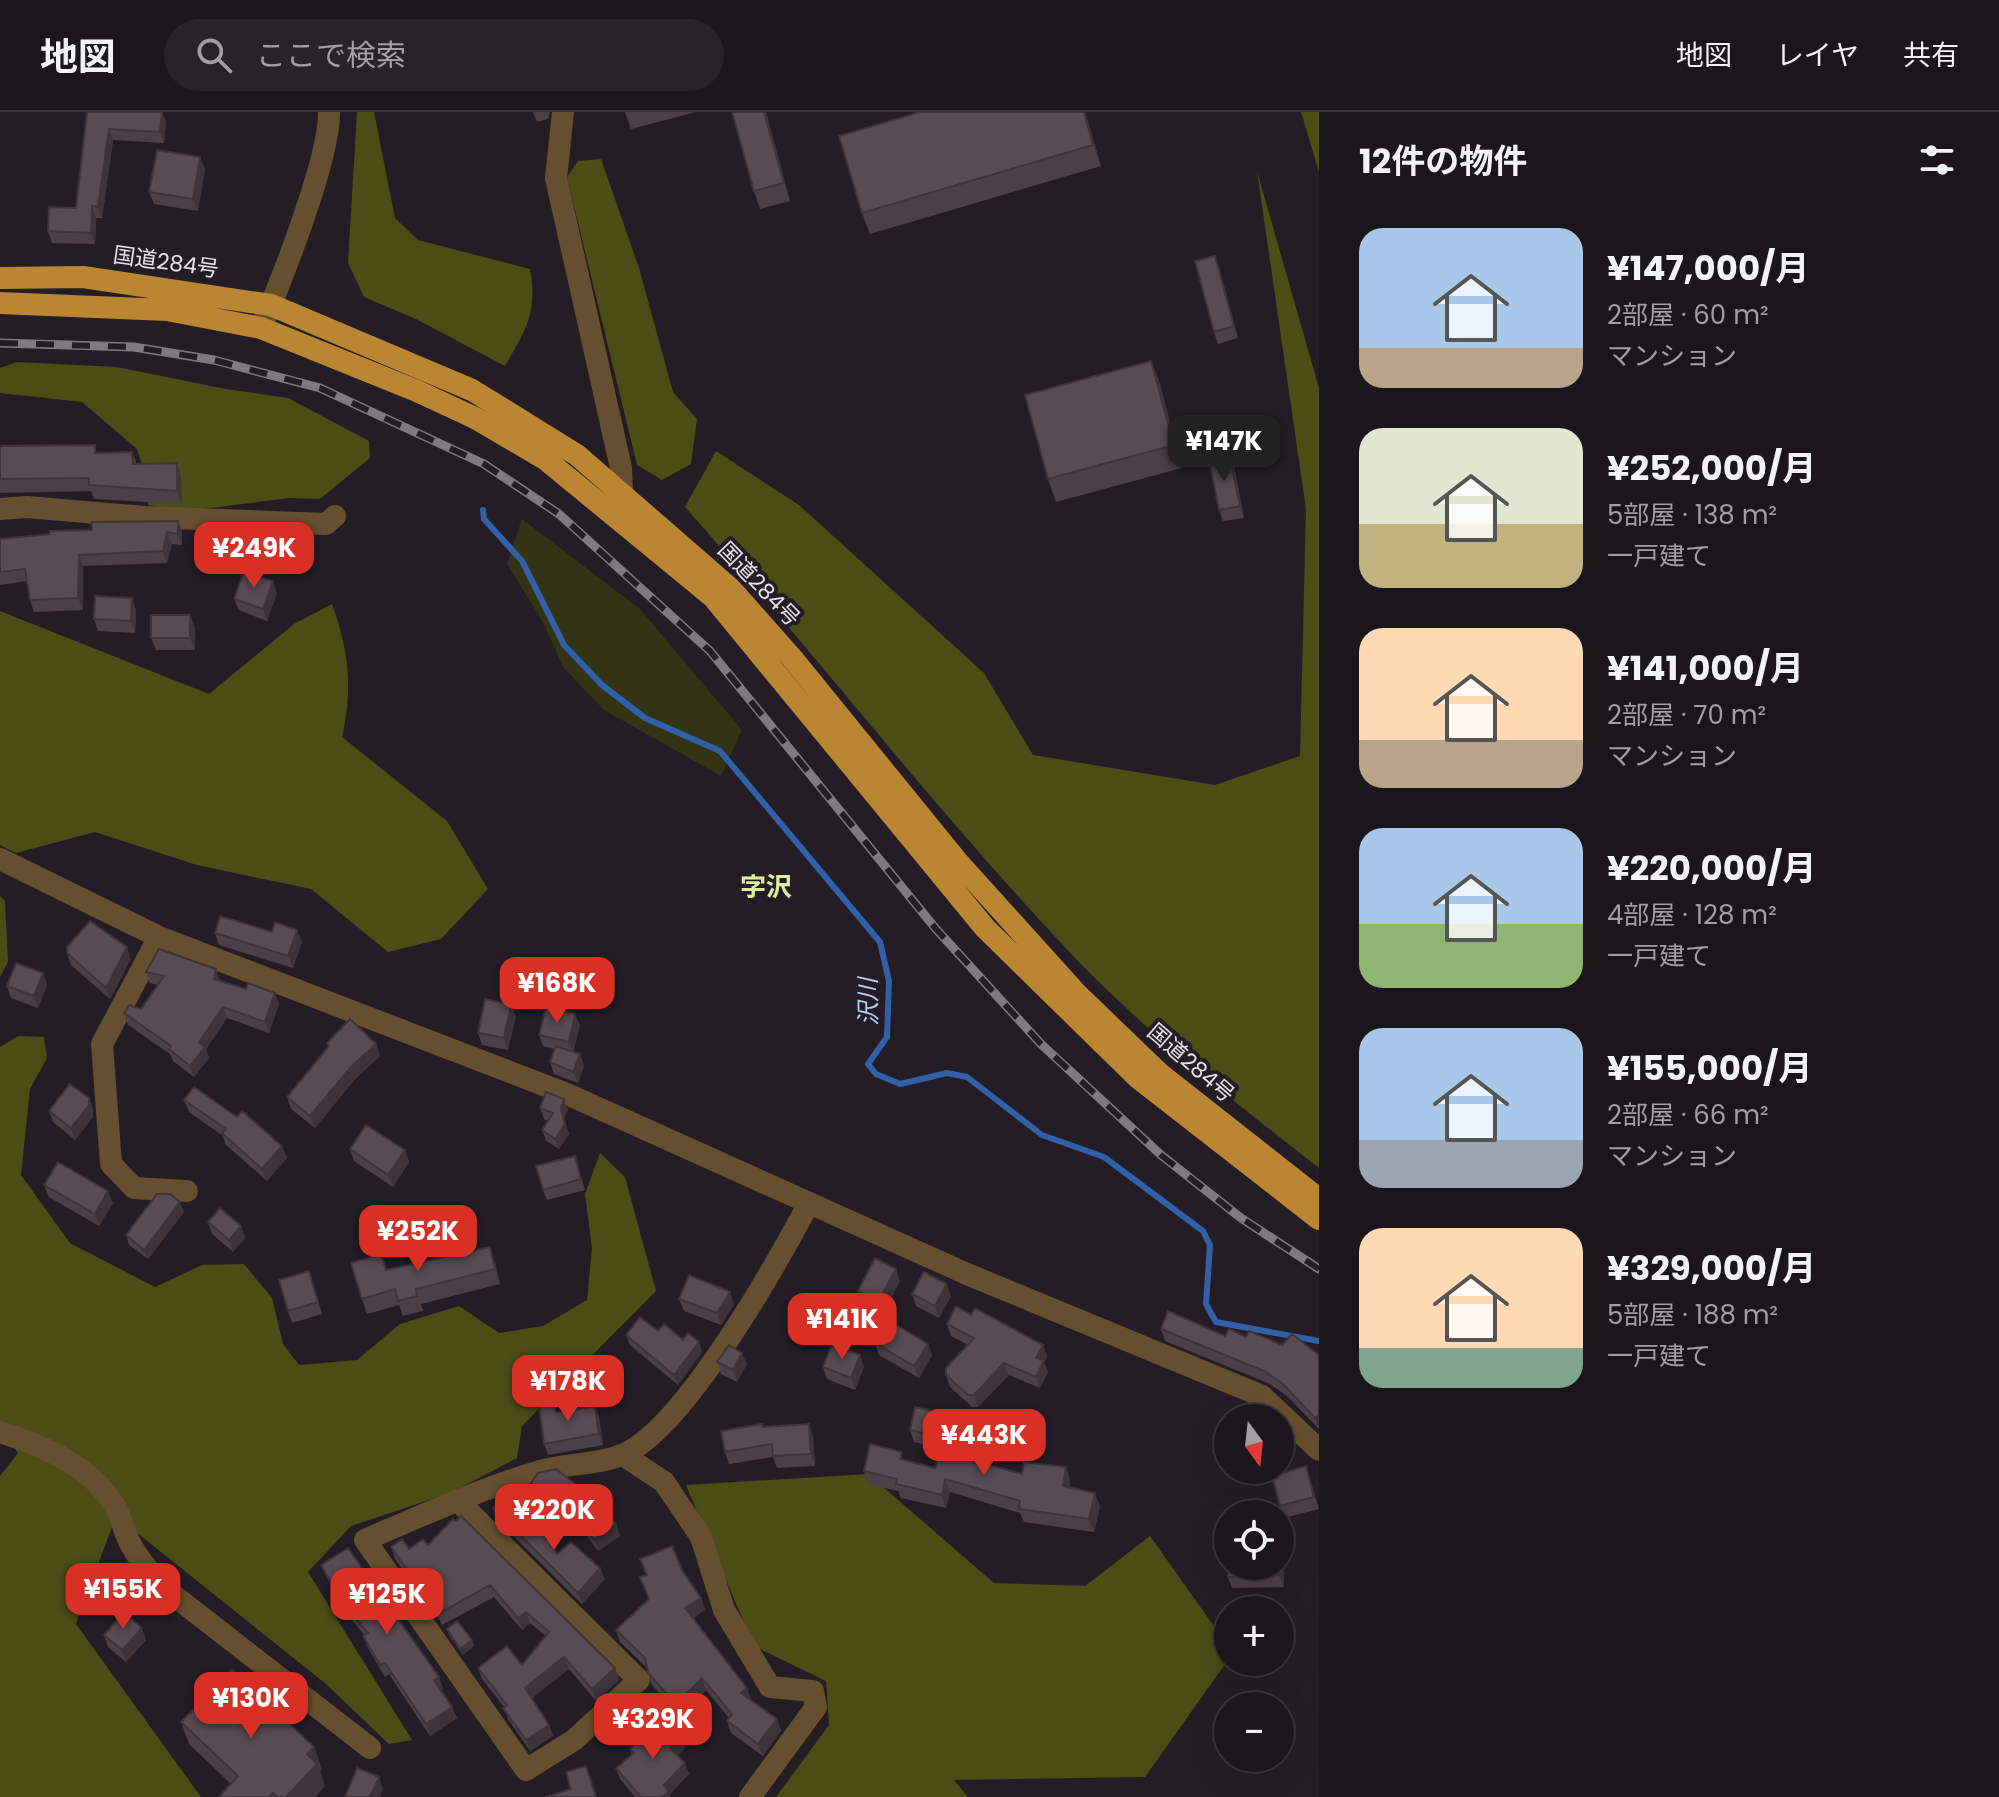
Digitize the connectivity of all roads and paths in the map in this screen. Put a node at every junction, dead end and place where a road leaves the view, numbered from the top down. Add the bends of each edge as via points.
1 (329, 112) edge
2 (563, 112) edge
3 (0, 278) edge
4 (0, 303) edge
5 (271, 305) junction
6 (261, 328) junction
7 (614, 498) junction
8 (0, 509) edge
9 (335, 516) dead end
10 (0, 859) edge
11 (159, 937) junction
12 (187, 1191) dead end
13 (1319, 1199) edge
14 (809, 1203) junction
15 (1319, 1219) edge
16 (0, 1432) edge
17 (1319, 1450) edge
18 (623, 1455) junction
19 (457, 1500) junction
20 (370, 1748) dead end
21 (750, 1797) edge

1 - 5 street via 321,160
2 - 7 street via 556,178 621,468
3 - 5 highway, 国道284号 via 83,277
4 - 6 highway, 国道284号 via 167,310
5 - 6 street
5 - 7 highway, 国道284号 via 472,390 577,455
6 - 7 highway, 国道284号 via 475,418
7 - 13 highway, 国道284号 via 731,589 957,861 1078,995 1171,1083
7 - 15 highway, 国道284号 via 713,597 985,928 1137,1077
8 - 9 street via 326,524
10 - 11 street
11 - 12 street via 102,1044 111,1164 134,1188
11 - 14 street via 567,1094
14 - 17 street via 1262,1396
14 - 18 street via 769,1279 662,1429
16 - 20 street via 43,1446 88,1475 116,1508 147,1570 168,1591
18 - 19 street via 542,1471
18 - 21 street via 664,1482 701,1537 724,1610 770,1687 813,1691 816,1707
19 - 19 street via 365,1540 526,1770 574,1740 639,1680

